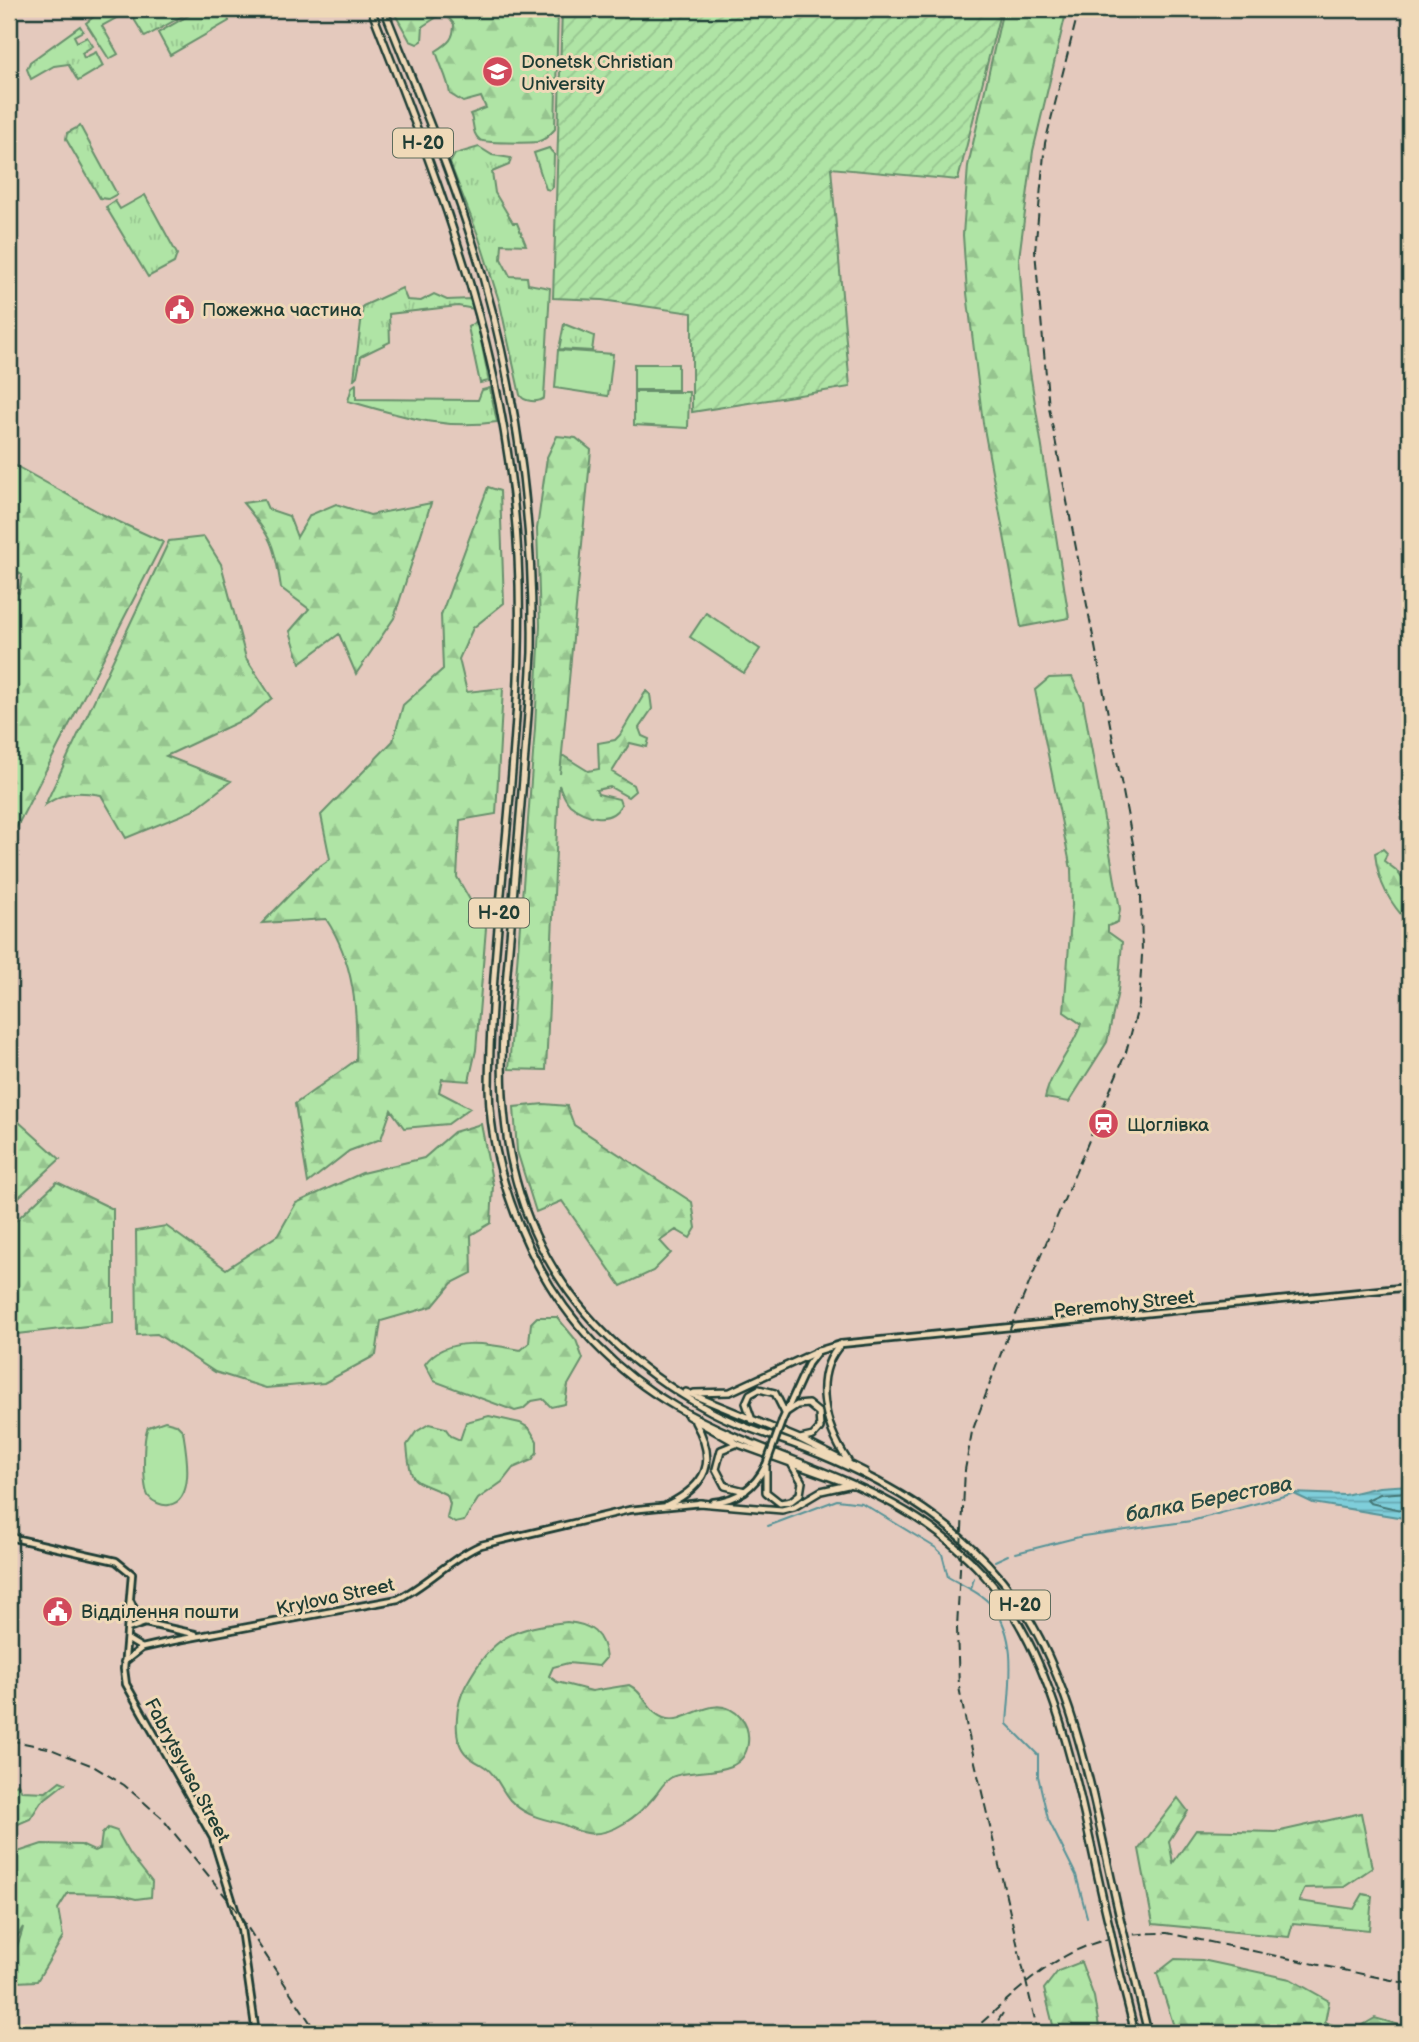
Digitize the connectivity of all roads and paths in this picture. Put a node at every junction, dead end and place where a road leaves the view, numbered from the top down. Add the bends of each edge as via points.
1 (371, 9) edge
2 (384, 9) edge
3 (531, 556) junction
4 (518, 557) junction
5 (498, 922) junction
6 (511, 923) junction
7 (1410, 1287) edge
8 (841, 1344) junction
9 (818, 1351) junction
10 (677, 1389) junction
11 (688, 1392) junction
12 (677, 1408) junction
13 (785, 1413) junction
14 (752, 1420) junction
15 (695, 1422) junction
16 (800, 1439) junction
17 (738, 1444) junction
18 (850, 1463) junction
19 (766, 1465) junction
20 (792, 1465) junction
21 (873, 1478) junction
22 (857, 1484) junction
23 (848, 1485) junction
24 (745, 1492) junction
25 (699, 1503) junction
26 (667, 1505) junction
27 (9, 1537) edge
28 (131, 1601) junction
29 (145, 1623) junction
30 (128, 1629) junction
31 (173, 1629) junction
32 (200, 1635) junction
33 (126, 1639) junction
34 (173, 1641) junction
35 (142, 1648) junction
36 (1049, 1655) junction
37 (1037, 1660) junction
38 (124, 1662) junction
39 (256, 2033) edge
40 (1135, 2033) edge
41 (1148, 2033) edge

1 - 4 main road, Н-20 via 471,278 495,376 512,478
2 - 3 main road, Н-20 via 457,198 494,314 514,404
3 - 4 main road
3 - 6 main road, Н-20 via 529,711
4 - 5 main road, Н-20 via 519,662
5 - 6 main road
5 - 12 main road, Н-20 via 489,1112 515,1216 544,1279 573,1322 634,1379
6 - 10 main road, Н-20 via 501,1096 523,1204 559,1279 578,1307 623,1351
7 - 8 main road, Peremohy Street
8 - 9 main road, Peremohy Street
8 - 18 main road via 827,1361 822,1383 834,1430
9 - 11 main road via 730,1392
9 - 13 main road via 802,1372
10 - 11 main road
10 - 21 main road, Н-20 via 713,1412
11 - 14 main road
12 - 15 main road
12 - 22 main road, Н-20
13 - 14 main road via 775,1393 759,1389 746,1403
13 - 16 main road via 803,1403 819,1413 817,1433
13 - 19 main road, bridge
14 - 16 main road
15 - 17 main road
15 - 26 main road via 706,1448 706,1471 695,1488
16 - 18 main road
17 - 20 main road
17 - 24 main road via 721,1450 716,1469 725,1486
18 - 21 main road
19 - 20 main road via 766,1492 780,1503 800,1494 802,1482
19 - 24 main road
20 - 23 main road
21 - 36 main road, Н-20 via 915,1501 984,1560 1014,1596
22 - 23 main road
22 - 37 main road, Н-20 via 927,1525 973,1563 1001,1597
23 - 25 main road via 821,1491 782,1510
24 - 25 main road, Krylova Street
25 - 26 main road, Krylova Street
26 - 32 main road, Krylova Street via 611,1513 481,1545 398,1599
27 - 28 main road via 124,1565 132,1574
28 - 29 main road
28 - 30 main road, Fabrytsyusa Street
29 - 30 main road
29 - 31 main road
30 - 33 main road, Fabrytsyusa Street
31 - 32 main road
31 - 34 main road
32 - 34 main road, Krylova Street
33 - 35 main road
33 - 38 main road, Fabrytsyusa Street
34 - 35 main road, Krylova Street
35 - 38 main road
36 - 37 main road
36 - 41 main road, Н-20, bridge via 1076,1736
37 - 40 main road, Н-20, bridge via 1065,1743
38 - 39 main road, Fabrytsyusa Street via 126,1684 213,1838 242,1929

